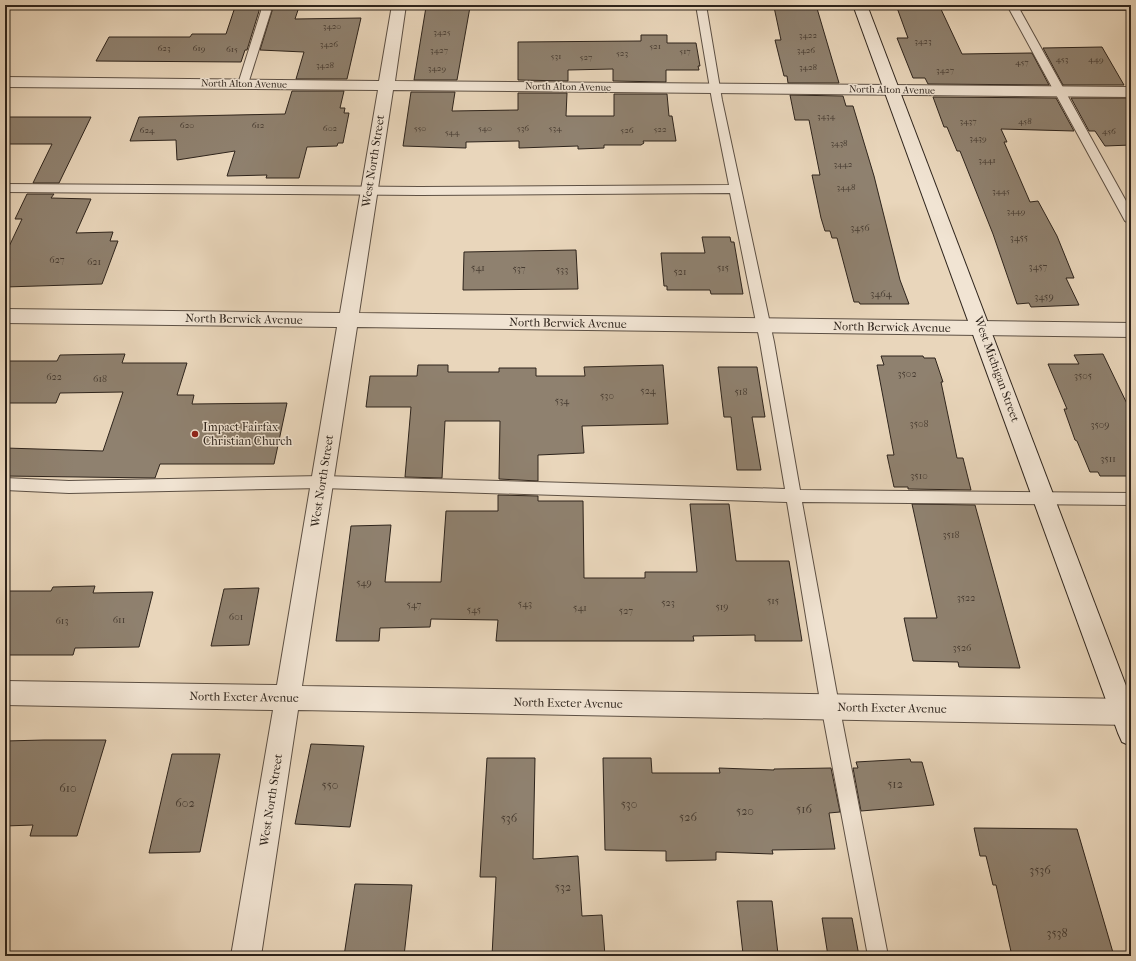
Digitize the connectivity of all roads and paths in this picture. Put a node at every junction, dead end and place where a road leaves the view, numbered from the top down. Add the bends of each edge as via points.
1 (265, 5) edge
2 (398, 5) edge
3 (701, 5) edge
4 (860, 5) edge
5 (1012, 6) edge
6 (1131, 7) edge
7 (5, 82) edge
8 (243, 84) junction
9 (386, 85) junction
10 (715, 89) junction
11 (893, 90) junction
12 (1061, 92) junction
13 (1131, 92) edge
14 (5, 188) edge
15 (369, 189) junction
16 (735, 189) junction
17 (1126, 201) edge
18 (1131, 221) edge
19 (5, 316) edge
20 (348, 320) junction
21 (764, 325) junction
22 (982, 328) junction
23 (1131, 330) edge
24 (322, 482) junction
25 (5, 484) edge
26 (794, 496) junction
27 (1044, 497) junction
28 (1131, 499) edge
29 (5, 693) edge
30 (288, 698) junction
31 (830, 707) junction
32 (1128, 719) edge
33 (246, 956) edge
34 (878, 956) edge

1 - 8 lane via 266,11
2 - 9 street, West North Street
3 - 10 lane
4 - 11 street, West Michigan Street
5 - 6 lane
5 - 12 lane
7 - 8 street, North Alton Avenue
8 - 9 street, North Alton Avenue
9 - 10 street, North Alton Avenue
9 - 15 street, West North Street
10 - 11 street, North Alton Avenue
10 - 16 lane
11 - 12 street, North Alton Avenue
11 - 22 street, West Michigan Street
12 - 13 street, North Alton Avenue
12 - 17 lane
14 - 15 lane
15 - 16 lane
15 - 20 street, West North Street
16 - 21 lane
17 - 18 lane
19 - 20 street, North Berwick Avenue
20 - 21 street, North Berwick Avenue
20 - 24 street, West North Street
21 - 22 street, North Berwick Avenue
21 - 26 lane
22 - 23 street, North Berwick Avenue
22 - 27 street, West Michigan Street
24 - 25 lane via 69,487
24 - 26 lane
24 - 30 street, West North Street
26 - 27 lane
26 - 31 lane
27 - 28 lane
27 - 32 street, West Michigan Street
29 - 30 street, North Exeter Avenue
30 - 31 street, North Exeter Avenue
30 - 33 street, West North Street
31 - 32 street, North Exeter Avenue
31 - 34 lane

